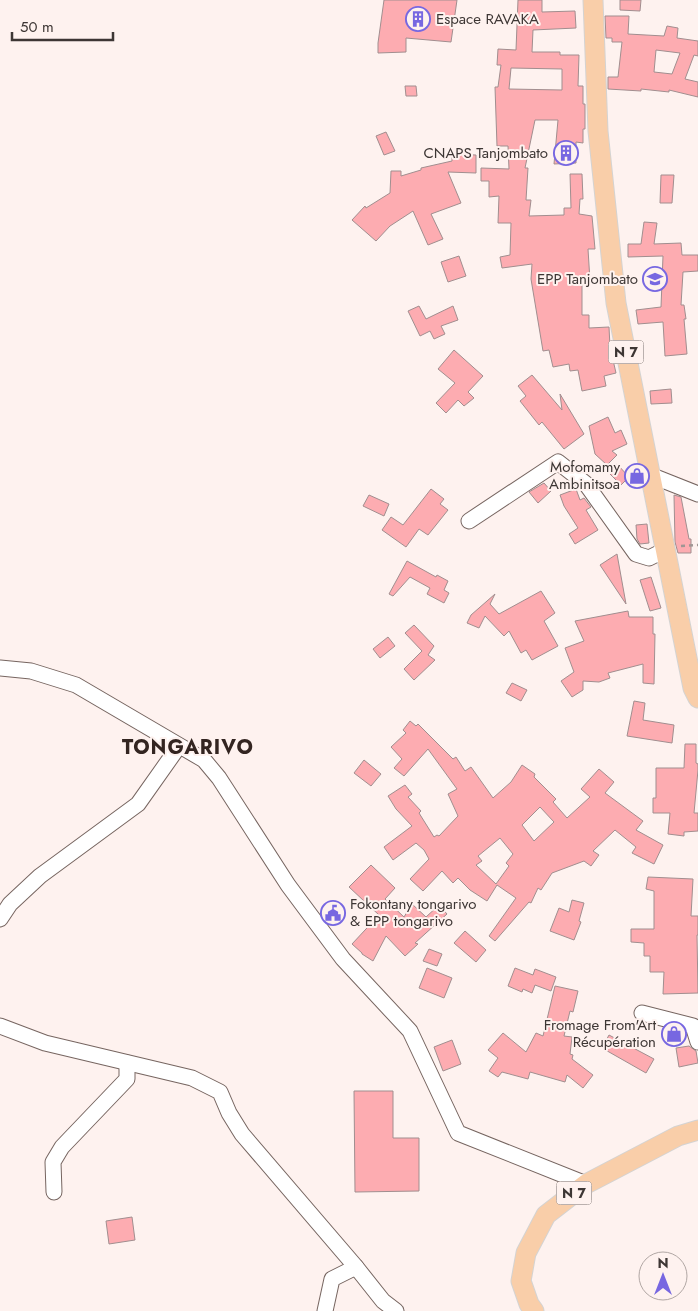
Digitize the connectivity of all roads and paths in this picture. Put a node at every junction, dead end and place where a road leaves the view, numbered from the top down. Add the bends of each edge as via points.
1 (593, 0) edge
2 (650, 475) junction
3 (698, 494) edge
4 (469, 520) dead end
5 (665, 550) junction
6 (0, 668) edge
7 (698, 698) edge
8 (178, 746) junction
9 (0, 920) edge
10 (642, 1013) dead end
11 (0, 1026) edge
12 (698, 1042) edge
13 (127, 1063) junction
14 (698, 1130) edge
15 (586, 1184) junction
16 (54, 1192) dead end
17 (356, 1267) junction
18 (529, 1309) edge
19 (325, 1311) edge
20 (396, 1311) edge

1 - 2 main road, N 7 via 598,131 616,303
2 - 3 street
2 - 5 main road, N 7
4 - 5 street via 558,462 586,484 636,554 648,558
5 - 7 main road, N 7 via 693,688
6 - 8 street via 31,671 76,685
8 - 9 street via 138,804 40,876 10,904
8 - 15 street via 204,760 219,778 288,885 343,959 410,1031 458,1133
10 - 12 street via 693,1026
11 - 13 street via 45,1043
13 - 16 street via 127,1079 62,1147 53,1162
13 - 17 street via 192,1078 220,1092 242,1134
14 - 15 main road, N 7 via 678,1136
15 - 18 main road, N 7 via 546,1215 526,1253 521,1280
17 - 19 street via 332,1279
17 - 20 street via 383,1301

